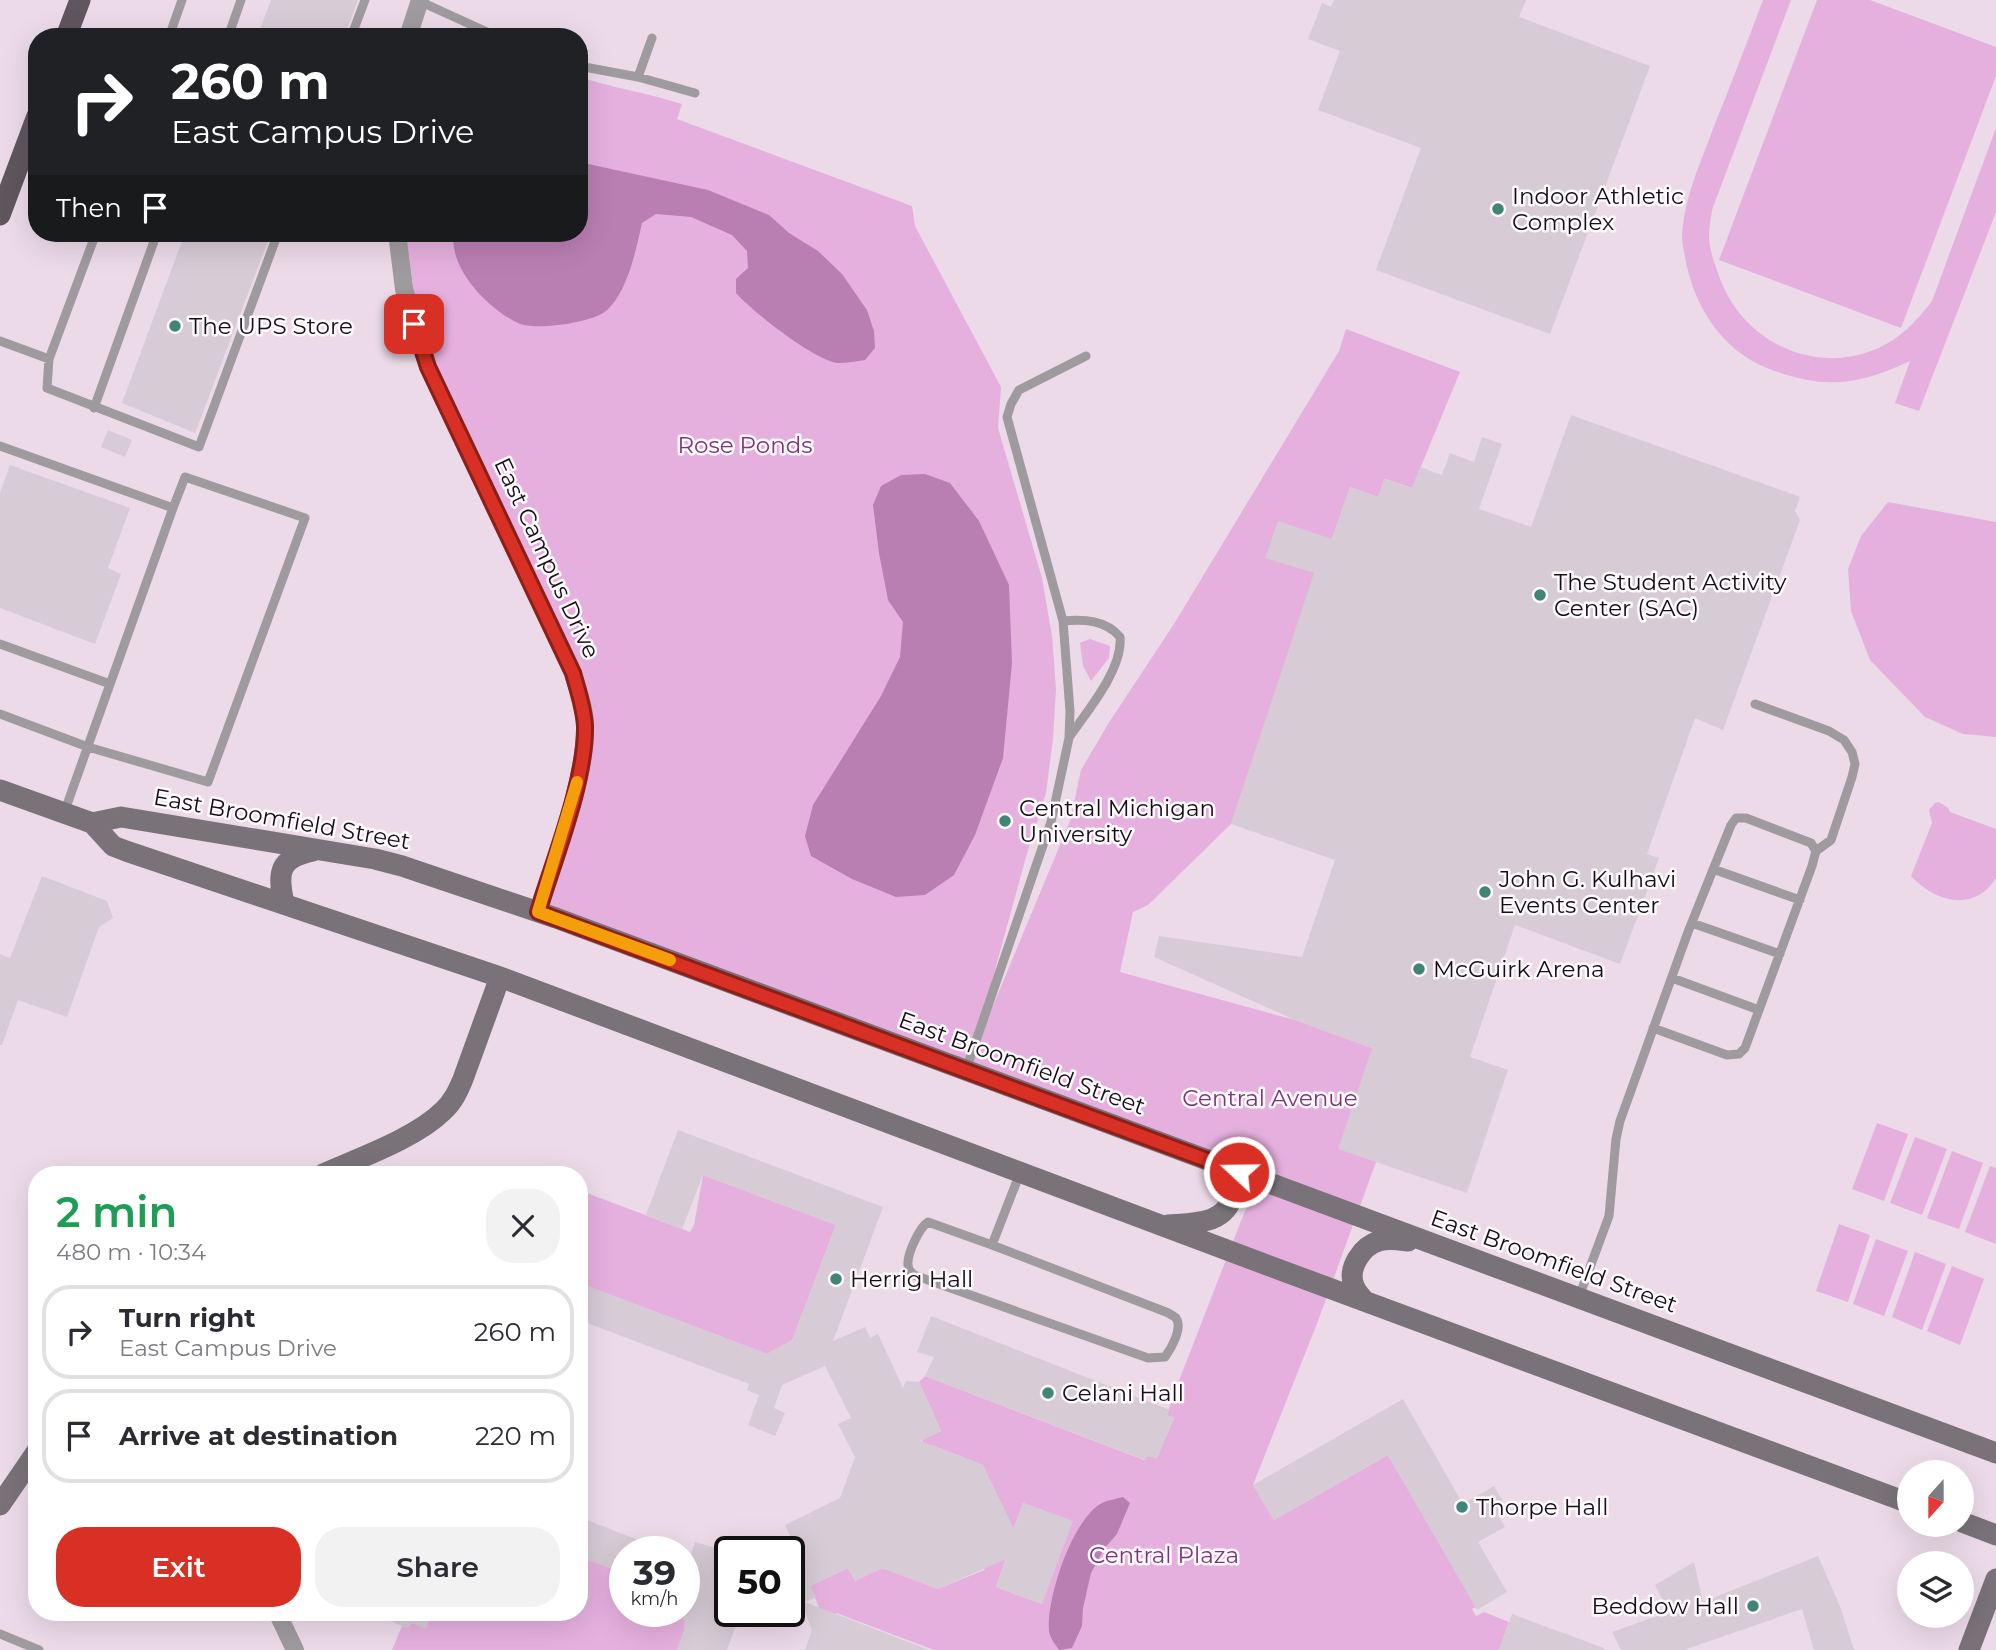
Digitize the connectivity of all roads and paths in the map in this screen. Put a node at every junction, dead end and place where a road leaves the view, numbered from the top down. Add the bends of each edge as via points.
1 (80, 0) edge
2 (182, 0) edge
3 (241, 0) edge
4 (365, 0) edge
5 (419, 1) edge
6 (69, 28) edge
7 (172, 28) edge
8 (231, 28) edge
9 (354, 28) edge
10 (411, 28) edge
11 (478, 28) edge
12 (652, 38) dead end
13 (588, 68) edge
14 (638, 77) junction
15 (695, 93) dead end
16 (28, 140) edge
17 (0, 215) edge
18 (93, 242) edge
19 (154, 242) edge
20 (275, 242) edge
21 (398, 242) edge
22 (0, 341) edge
23 (1086, 355) dead end
24 (49, 359) junction
25 (94, 408) junction
26 (0, 446) edge
27 (173, 508) junction
28 (1063, 621) junction
29 (0, 644) edge
30 (110, 684) junction
31 (1755, 704) dead end
32 (0, 714) edge
33 (1069, 738) junction
34 (88, 747) junction
35 (0, 790) edge
36 (64, 813) junction
37 (92, 823) junction
38 (322, 850) junction
39 (1816, 851) junction
40 (1713, 869) junction
41 (1800, 900) junction
42 (284, 904) junction
43 (538, 912) junction
44 (1692, 923) junction
45 (1780, 954) junction
46 (500, 977) junction
47 (1672, 978) junction
48 (1759, 1010) junction
49 (1653, 1028) junction
50 (966, 1070) junction
51 (1220, 1165) junction
52 (340, 1166) edge
53 (1020, 1173) junction
54 (1163, 1226) junction
55 (992, 1245) junction
56 (1434, 1245) junction
57 (1578, 1299) junction
58 (1364, 1300) junction
59 (1996, 1454) edge
60 (28, 1468) edge
61 (1897, 1499) edge
62 (0, 1505) edge
63 (1974, 1527) edge
64 (1996, 1535) edge
65 (1996, 1579) edge
66 (281, 1621) edge
67 (0, 1634) edge
68 (39, 1650) edge
69 (295, 1650) edge
70 (1969, 1650) edge

1 - 6 main road
2 - 7 lane
3 - 8 lane
4 - 9 lane
5 - 10 street
5 - 11 lane
12 - 14 lane
13 - 14 lane
14 - 15 lane
16 - 17 main road
18 - 24 lane
19 - 25 lane
20 - 25 lane via 199,447
21 - 43 street, East Campus Drive via 404,289 428,367 582,700 584,742 576,787
22 - 24 lane
23 - 28 lane via 1019,390 1007,417
24 - 25 lane via 47,388
26 - 27 lane
27 - 30 lane
27 - 34 lane via 185,477 305,518 208,782
28 - 33 lane
28 - 33 lane via 1108,625 1120,636 1121,650
29 - 30 lane
30 - 34 lane
31 - 39 lane via 1829,731 1852,752 1852,777 1830,840
32 - 34 lane
33 - 50 lane via 1051,822
34 - 36 lane
35 - 36 main road, East Broomfield Street
36 - 37 main road, East Broomfield Street
37 - 38 main road, East Broomfield Street via 121,817
37 - 42 main road, East Broomfield Street via 113,846
38 - 42 main road via 286,862 280,883
38 - 43 main road, East Broomfield Street via 402,866
39 - 40 lane via 1811,843 1736,818
39 - 41 lane
40 - 41 lane
40 - 44 lane
41 - 45 lane
42 - 46 main road, East Broomfield Street
43 - 50 main road, East Broomfield Street
44 - 45 lane
44 - 47 lane
45 - 48 lane
46 - 52 main road via 451,1103 410,1134
46 - 53 main road, East Broomfield Street
47 - 48 lane
47 - 49 lane
48 - 49 lane via 1739,1054 1713,1051
49 - 57 lane via 1620,1121 1609,1216
50 - 51 main road, East Broomfield Street
51 - 54 main road via 1234,1182 1224,1211 1204,1222
51 - 56 main road, East Broomfield Street
53 - 54 main road, East Broomfield Street
53 - 55 lane
54 - 58 main road, East Broomfield Street
55 - 55 lane via 928,1222 918,1231 908,1269 914,1275 1148,1358 1165,1357 1170,1350 1178,1324 1166,1312
56 - 57 main road, East Broomfield Street
56 - 58 main road via 1386,1240 1363,1250 1353,1279
57 - 59 main road, East Broomfield Street
58 - 61 main road, East Broomfield Street
60 - 62 main road
63 - 64 main road
65 - 70 main road
66 - 69 street
67 - 68 lane

